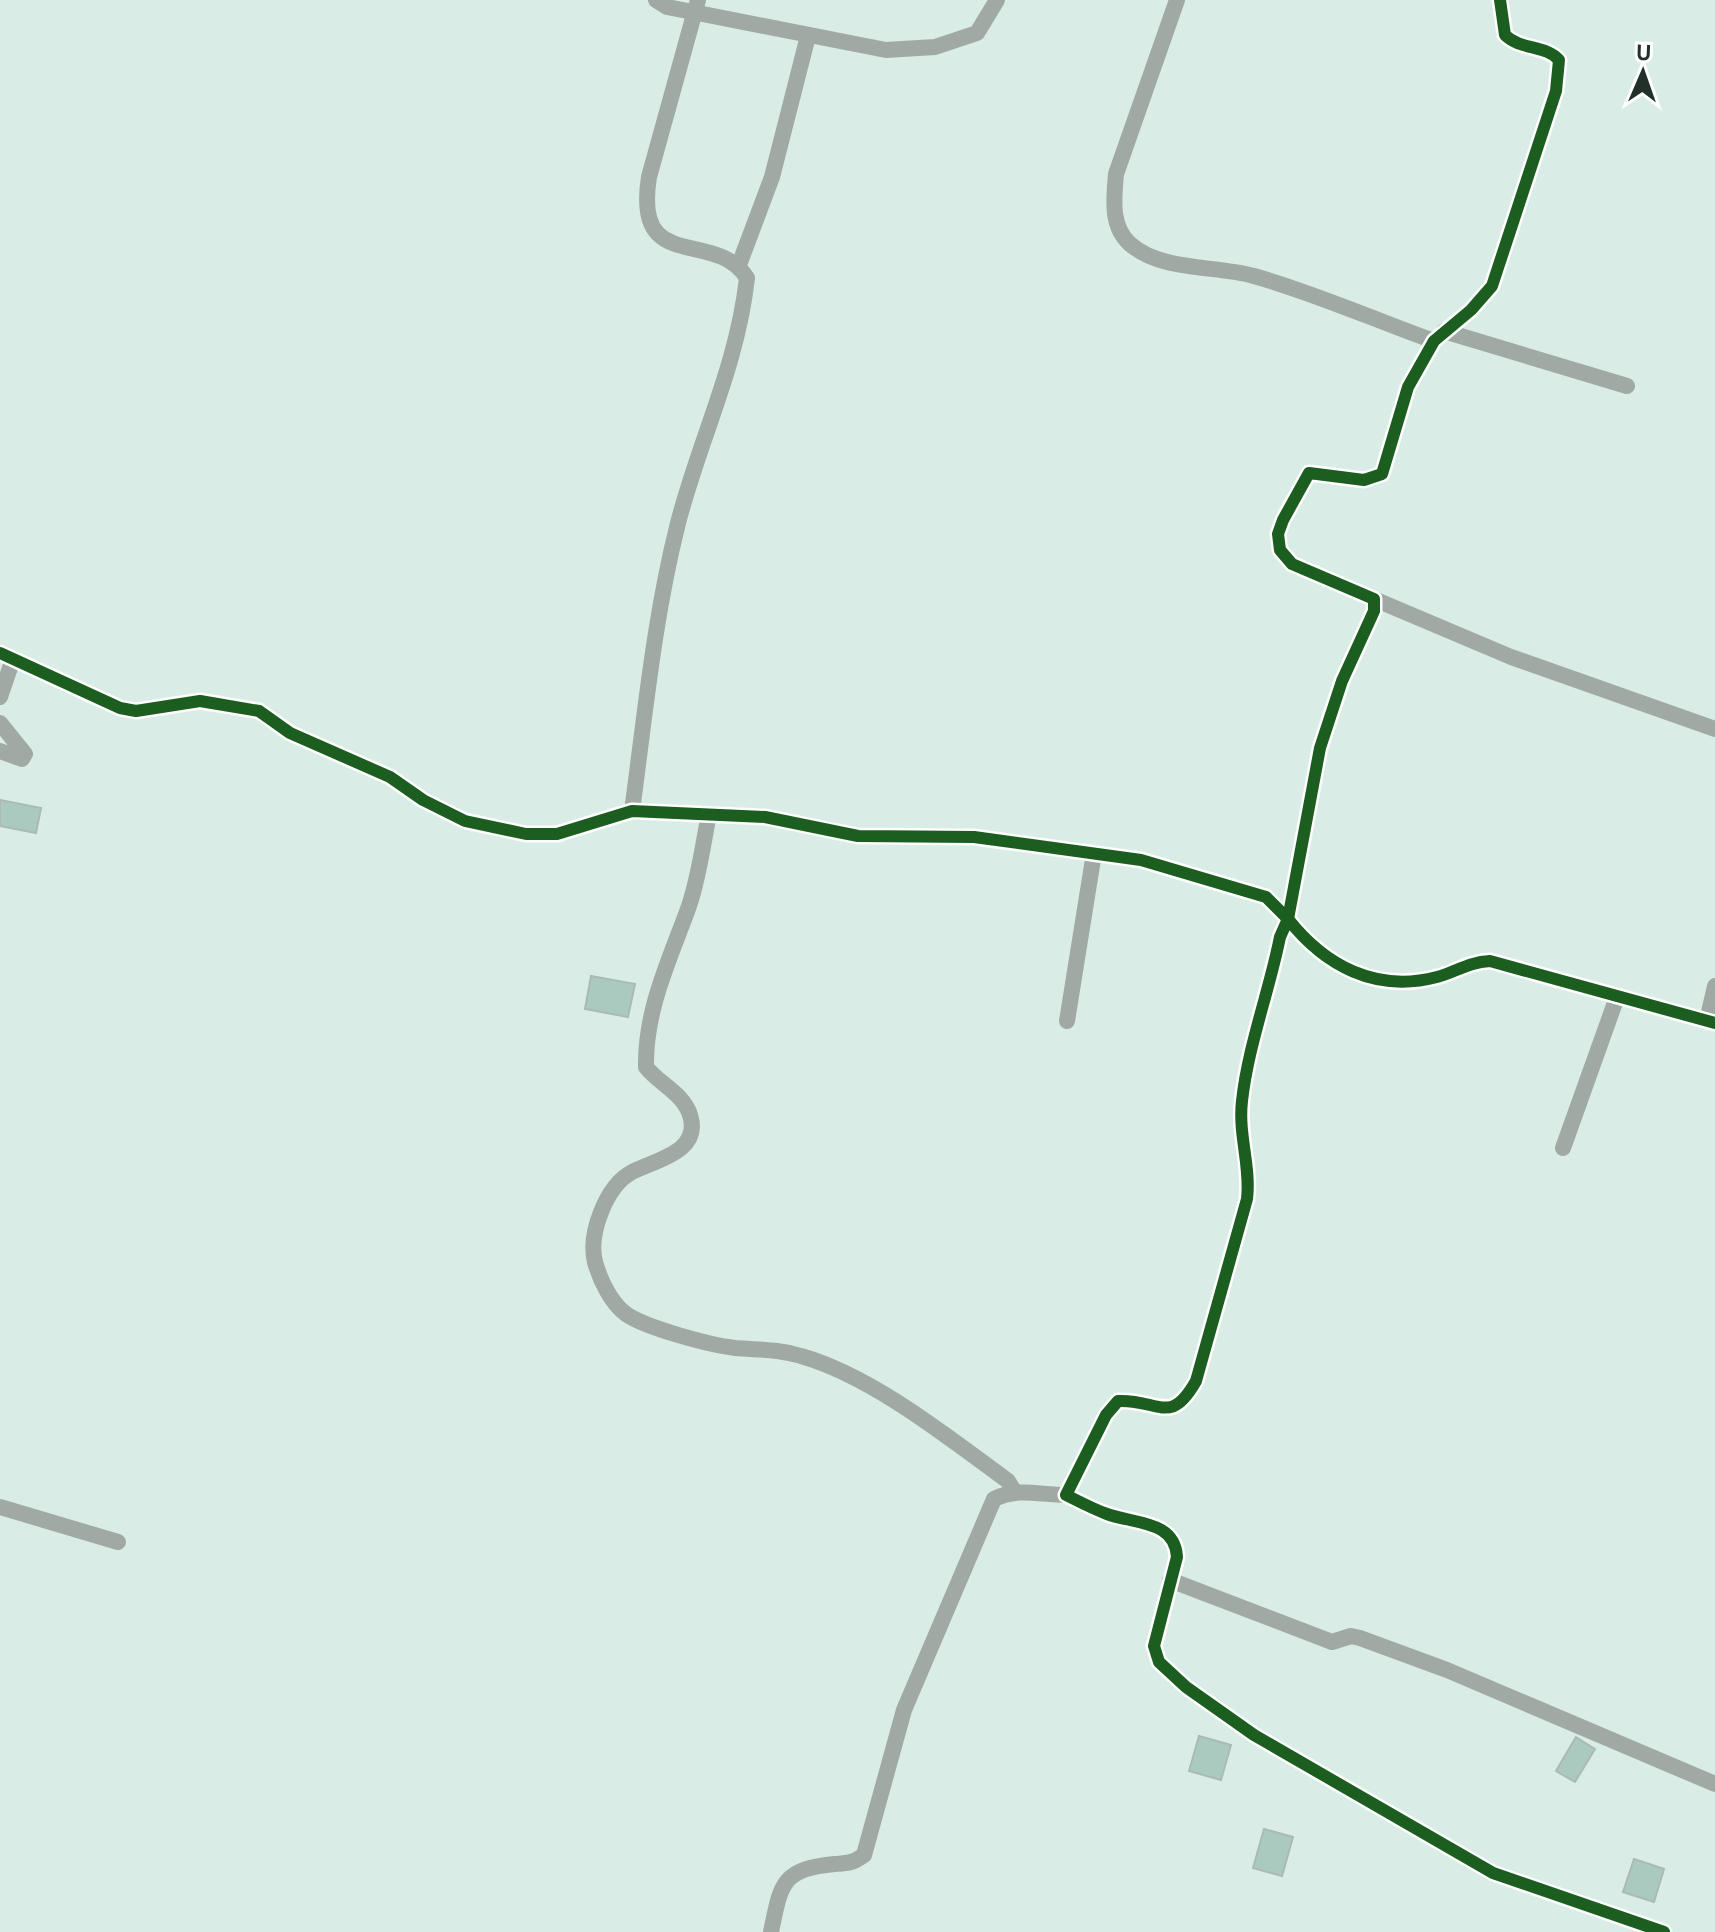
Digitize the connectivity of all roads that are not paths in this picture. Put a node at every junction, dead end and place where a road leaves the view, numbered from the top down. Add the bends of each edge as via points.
1 (656, 0) edge
2 (997, 0) edge
3 (1177, 0) edge
4 (1500, 0) edge
5 (697, 6) edge
6 (808, 36) junction
7 (739, 265) junction
8 (1439, 336) junction
9 (1627, 386) dead end
10 (1374, 599) junction
11 (6, 656) edge
12 (0, 697) edge
13 (0, 723) edge
14 (1715, 729) edge
15 (0, 751) edge
16 (632, 811) junction
17 (709, 814) junction
18 (1094, 853) junction
19 (1288, 919) junction
20 (1715, 986) edge
21 (1617, 997) junction
22 (1067, 1021) dead end
23 (1711, 1022) edge
24 (1563, 1148) dead end
25 (1014, 1491) junction
26 (1066, 1495) junction
27 (0, 1507) edge
28 (118, 1542) dead end
29 (1170, 1580) junction
30 (1715, 1784) edge
31 (771, 1932) edge
32 (1664, 1932) edge

1 - 5 street via 667,7
2 - 6 street via 977,33 935,47 886,50
3 - 8 street via 1116,174 1116,224 1129,243 1175,263 1253,275
4 - 8 street via 1505,35 1516,46 1557,56 1556,91 1492,286
5 - 6 street
5 - 7 street via 644,206 658,236
6 - 7 street via 772,177
7 - 16 street via 747,278 738,339 679,521 653,646
8 - 9 street
8 - 10 street via 1408,387 1382,474 1364,480 1309,473 1278,534 1280,550 1292,564
10 - 14 street via 1511,657
10 - 19 street via 1374,611 1342,681 1320,748
11 - 12 street
11 - 16 street via 120,708 136,711 200,701 259,711 290,733 390,777 465,821 526,834 557,834
13 - 15 street via 25,754 16,759
16 - 17 street
17 - 18 street via 765,817 858,836 974,837
17 - 25 street via 690,903 645,1038 646,1067 690,1112 692,1126 680,1149 632,1172 611,1194 594,1232 603,1283 625,1313 643,1323 732,1348 803,1356 839,1372 915,1414 1008,1481
18 - 19 street via 1141,860 1266,897
18 - 22 street
19 - 21 street via 1327,960 1389,981 1411,982 1490,961
19 - 26 street via 1242,1099 1242,1143 1250,1172 1247,1199 1196,1381 1184,1403 1172,1407 1118,1401
20 - 23 street
21 - 23 street
21 - 24 street
25 - 26 street
25 - 31 street via 994,1499 987,1510 910,1695 864,1855 854,1863 792,1873 783,1883
26 - 29 street via 1108,1515 1163,1529 1176,1544
27 - 28 street
29 - 30 street via 1332,1642 1360,1638 1447,1670
29 - 32 street via 1154,1646 1159,1662 1186,1687 1254,1735 1493,1873

